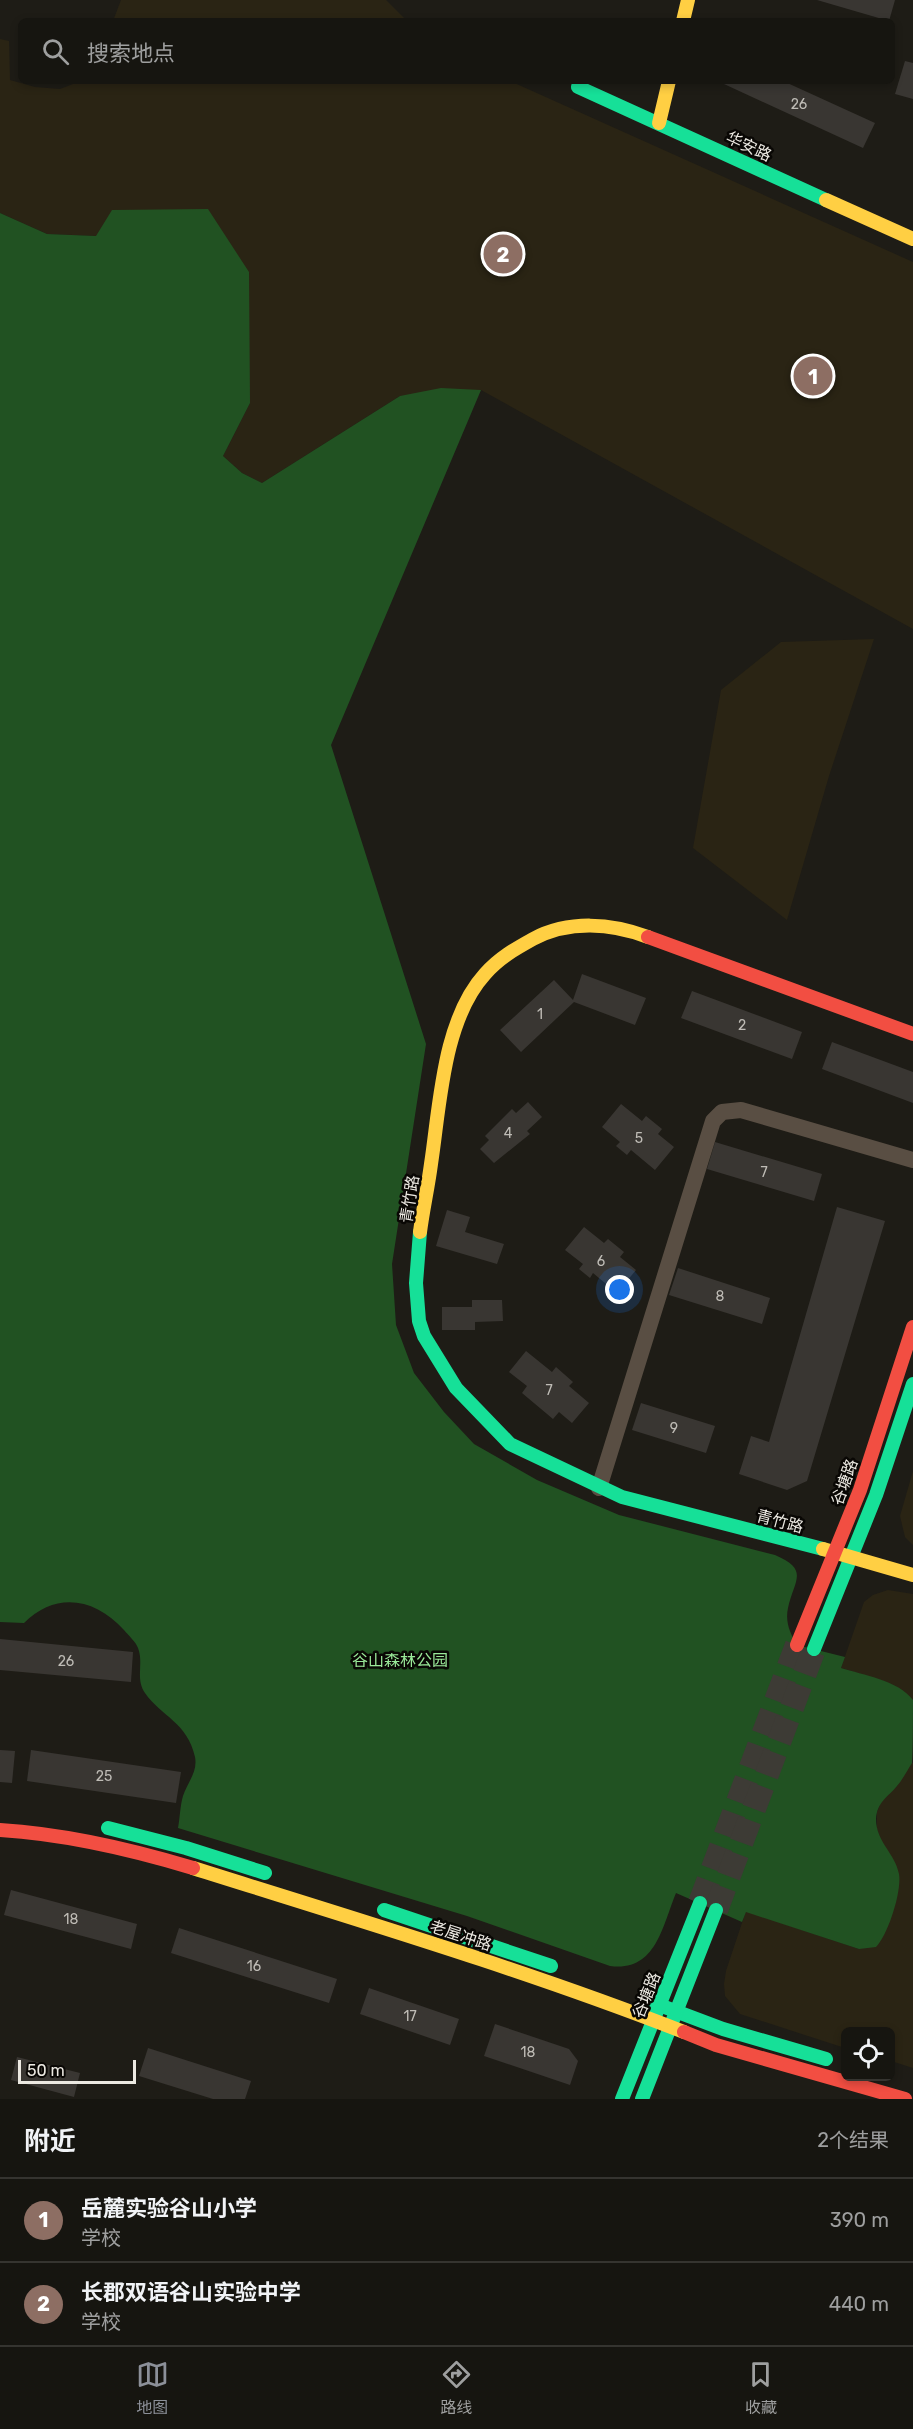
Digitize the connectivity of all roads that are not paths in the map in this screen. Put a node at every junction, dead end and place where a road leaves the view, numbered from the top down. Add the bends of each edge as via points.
1 (679, 0) edge
2 (688, 0) edge
3 (676, 18) edge
4 (684, 18) edge
5 (579, 84) edge
6 (592, 84) edge
7 (661, 84) edge
8 (668, 84) edge
9 (657, 117) junction
10 (913, 230) edge
11 (913, 239) edge
12 (913, 1034) edge
13 (913, 1040) edge
14 (913, 1160) edge
15 (913, 1327) edge
16 (913, 1384) edge
17 (601, 1481) junction
18 (625, 1482) dead end
19 (648, 1489) dead end
20 (836, 1547) junction
21 (853, 1551) junction
22 (913, 1561) edge
23 (913, 1575) edge
24 (797, 1645) tunnel mouth
25 (814, 1649) tunnel mouth
26 (94, 1826) dead end
27 (0, 1830) edge
28 (273, 1876) dead end
29 (700, 1903) tunnel mouth
30 (371, 1906) dead end
31 (716, 1910) tunnel mouth
32 (562, 1970) dead end
33 (638, 1997) dead end
34 (660, 2005) junction
35 (677, 2012) junction
36 (654, 2020) junction
37 (671, 2027) junction
38 (834, 2062) dead end
39 (622, 2099) edge
40 (642, 2099) edge
41 (905, 2099) edge

1 - 3 street
2 - 4 street
5 - 9 street, 华安路 via 578,87
6 - 9 street, 华安路
7 - 9 street
8 - 9 street
9 - 10 street, 华安路
9 - 11 street, 华安路
12 - 17 street, 青竹路 via 630,930 604,924 584,923 524,942 484,973 466,1000 444,1077 418,1255 415,1285 419,1322 429,1350 447,1375 511,1445 535,1459
13 - 17 street, 青竹路 via 629,935 603,930 576,931 526,947 488,978 471,1003 450,1079 424,1256 421,1286 425,1320 434,1347 451,1372 514,1440
14 - 17 street via 741,1110 722,1112 713,1121
15 - 20 street, 谷塘路 via 860,1490
16 - 21 street, 谷塘路
17 - 18 street, 青竹路
17 - 20 street, 青竹路
19 - 20 street, 青竹路
20 - 21 street, 青竹路
20 - 24 street, 谷塘路
21 - 22 street, 青竹路
21 - 23 street, 青竹路
21 - 25 street, 谷塘路
26 - 28 street via 186,1848
27 - 36 street, 老屋冲路 via 36,1832 112,1846 182,1865 462,1952
29 - 34 street, 谷塘路
30 - 32 street, 老屋冲路
31 - 35 street
33 - 34 street
34 - 35 street
34 - 36 street, 谷塘路
35 - 37 street
35 - 38 street
36 - 37 street, 老屋冲路
36 - 39 street, 谷塘路
37 - 40 street
37 - 41 street, 老屋冲路 via 716,2045

